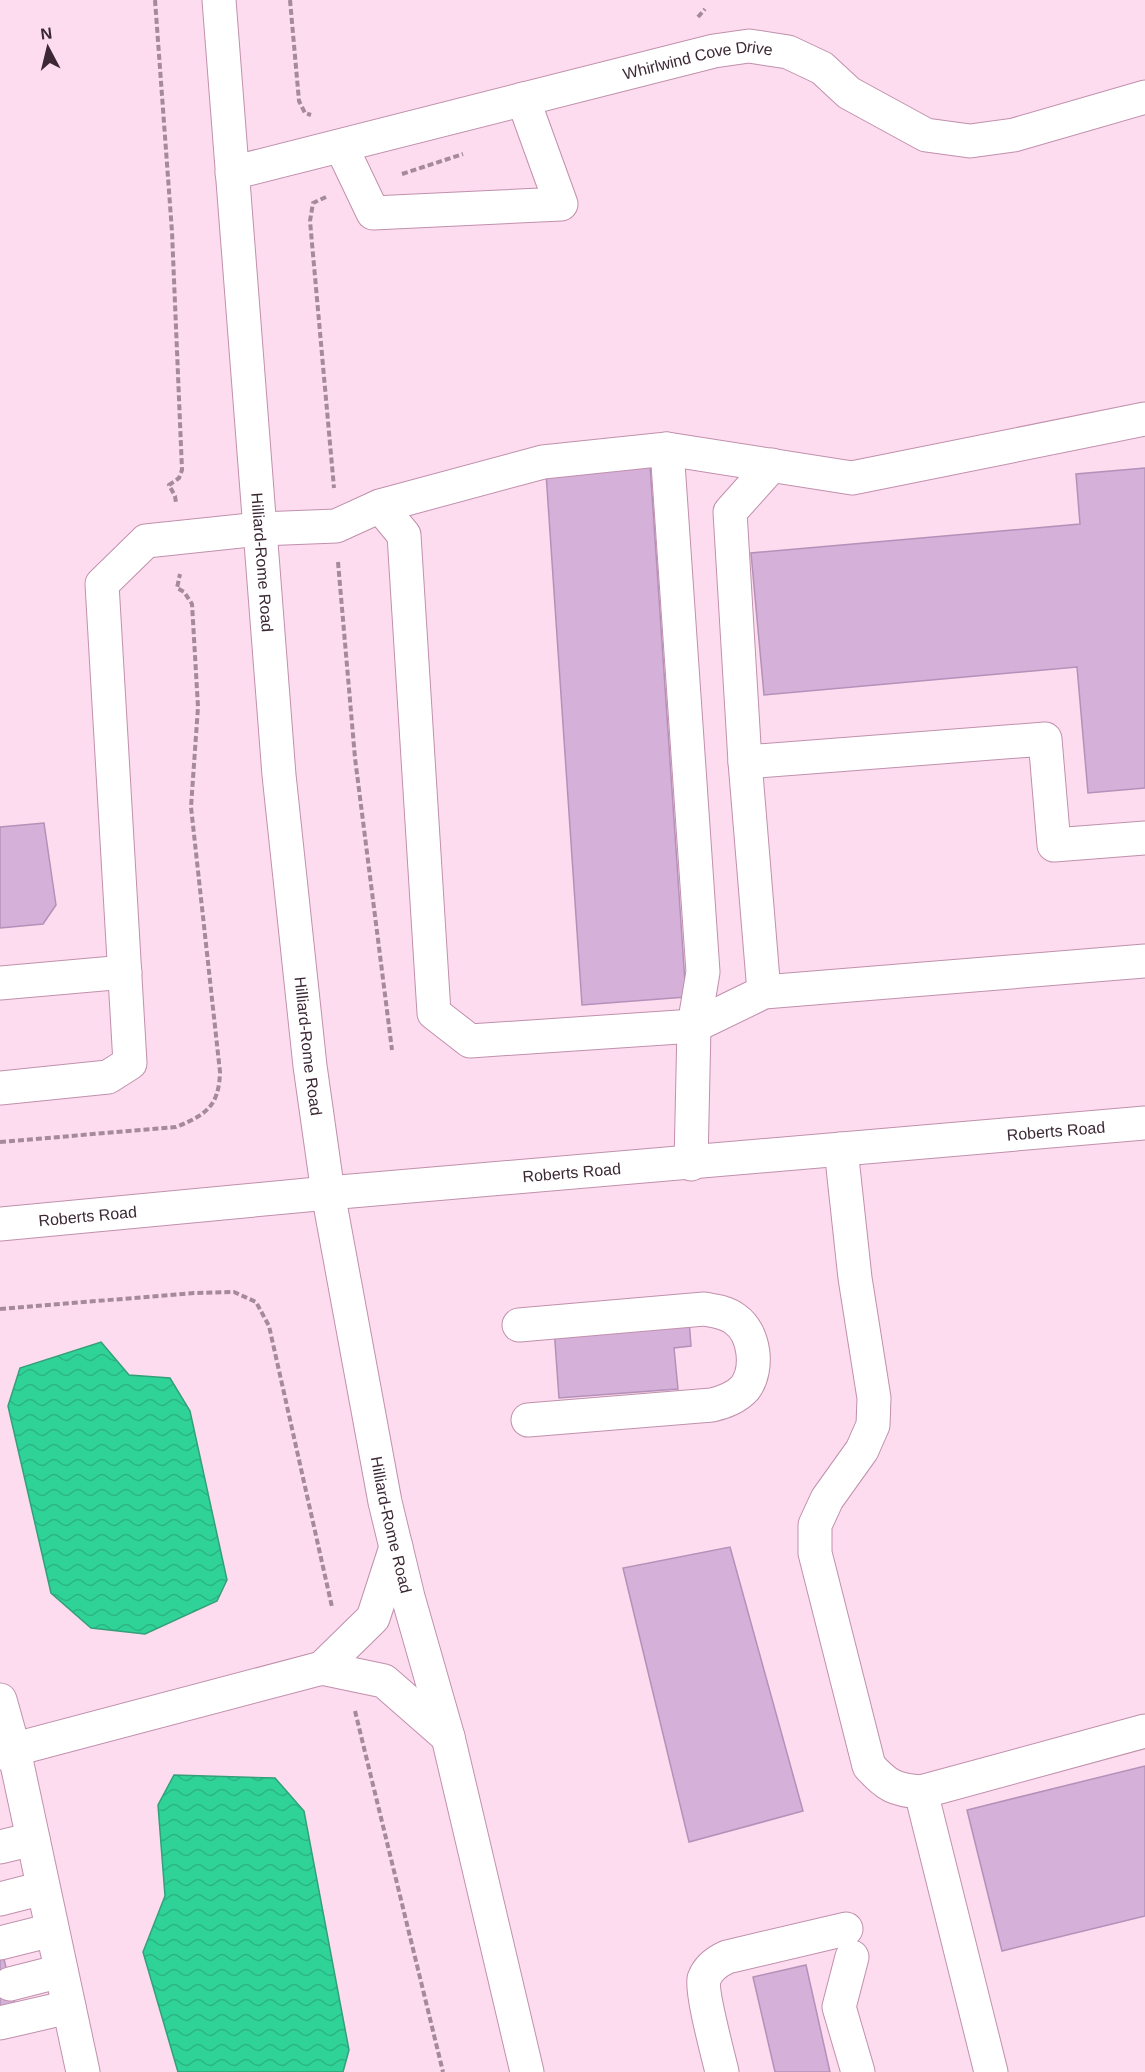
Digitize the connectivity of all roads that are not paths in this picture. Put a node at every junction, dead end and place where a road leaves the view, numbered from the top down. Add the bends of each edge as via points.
1 (219, 0) edge
2 (1145, 97) edge
3 (523, 99) junction
4 (341, 146) junction
5 (232, 173) junction
6 (1145, 419) edge
7 (667, 449) junction
8 (772, 465) junction
9 (380, 506) junction
10 (260, 529) junction
11 (745, 762) junction
12 (1145, 838) edge
13 (1145, 961) edge
14 (124, 972) junction
15 (0, 983) edge
16 (765, 992) junction
17 (694, 1026) junction
18 (0, 1088) edge
19 (1145, 1123) edge
20 (841, 1149) junction
21 (691, 1164) junction
22 (328, 1193) junction
23 (0, 1224) edge
24 (519, 1324) dead end
25 (528, 1420) dead end
26 (396, 1547) junction
27 (337, 1664) junction
28 (0, 1700) edge
29 (1145, 1731) edge
30 (448, 1737) junction
31 (7, 1751) edge
32 (921, 1792) junction
33 (12, 1801) edge
34 (33, 1839) junction
35 (0, 1846) edge
36 (44, 1888) junction
37 (0, 1899) edge
38 (52, 1930) junction
39 (0, 1943) edge
40 (61, 1971) junction
41 (10, 1984) dead end
42 (69, 2007) junction
43 (0, 2023) edge
44 (83, 2072) edge
45 (527, 2072) edge
46 (722, 2072) edge
47 (858, 2072) edge
48 (991, 2072) edge

1 - 5 main road, Hilliard-Rome Road
2 - 3 main road, Whirlwind Cove Drive via 1014,135 970,141 926,135 849,93 822,68 788,52 749,46 714,51
3 - 4 main road, Whirlwind Cove Drive
3 - 4 main road via 561,204 373,213
4 - 5 main road, Whirlwind Cove Drive
5 - 10 main road, Hilliard-Rome Road
6 - 8 main road via 852,478
7 - 8 main road
7 - 9 main road via 543,462
7 - 17 main road via 703,972
8 - 11 main road via 730,512
9 - 10 main road via 336,526
9 - 17 main road via 404,535 434,1013 470,1041
10 - 14 main road via 146,541 102,584
10 - 22 main road, Hilliard-Rome Road via 279,775
11 - 12 main road via 1045,739 1054,845
11 - 16 main road
13 - 16 main road
14 - 15 main road
14 - 18 main road via 130,1063 108,1077
16 - 17 main road
17 - 21 main road
19 - 20 main road, Roberts Road
20 - 21 main road, Roberts Road
20 - 32 main road via 855,1278 874,1398 873,1425 862,1450 827,1499 815,1525 814,1553 869,1766 884,1782 900,1790
21 - 22 main road, Roberts Road
22 - 23 main road, Roberts Road
22 - 26 main road, Hilliard-Rome Road
24 - 25 main road via 704,1309 736,1319 744,1327 753,1353 750,1377 744,1388 726,1402
26 - 27 main road via 372,1618
26 - 30 main road, Hilliard-Rome Road
27 - 30 main road via 384,1681
27 - 31 main road
28 - 31 main road
29 - 32 main road
30 - 45 main road, Hilliard-Rome Road
31 - 33 main road
32 - 48 main road
33 - 34 main road
34 - 35 main road
34 - 36 main road
36 - 37 main road
36 - 38 main road
38 - 39 main road
38 - 40 main road
40 - 41 main road
40 - 42 main road
42 - 43 main road
42 - 44 main road
46 - 47 main road via 703,1987 710,1968 727,1957 849,1943 839,2007

